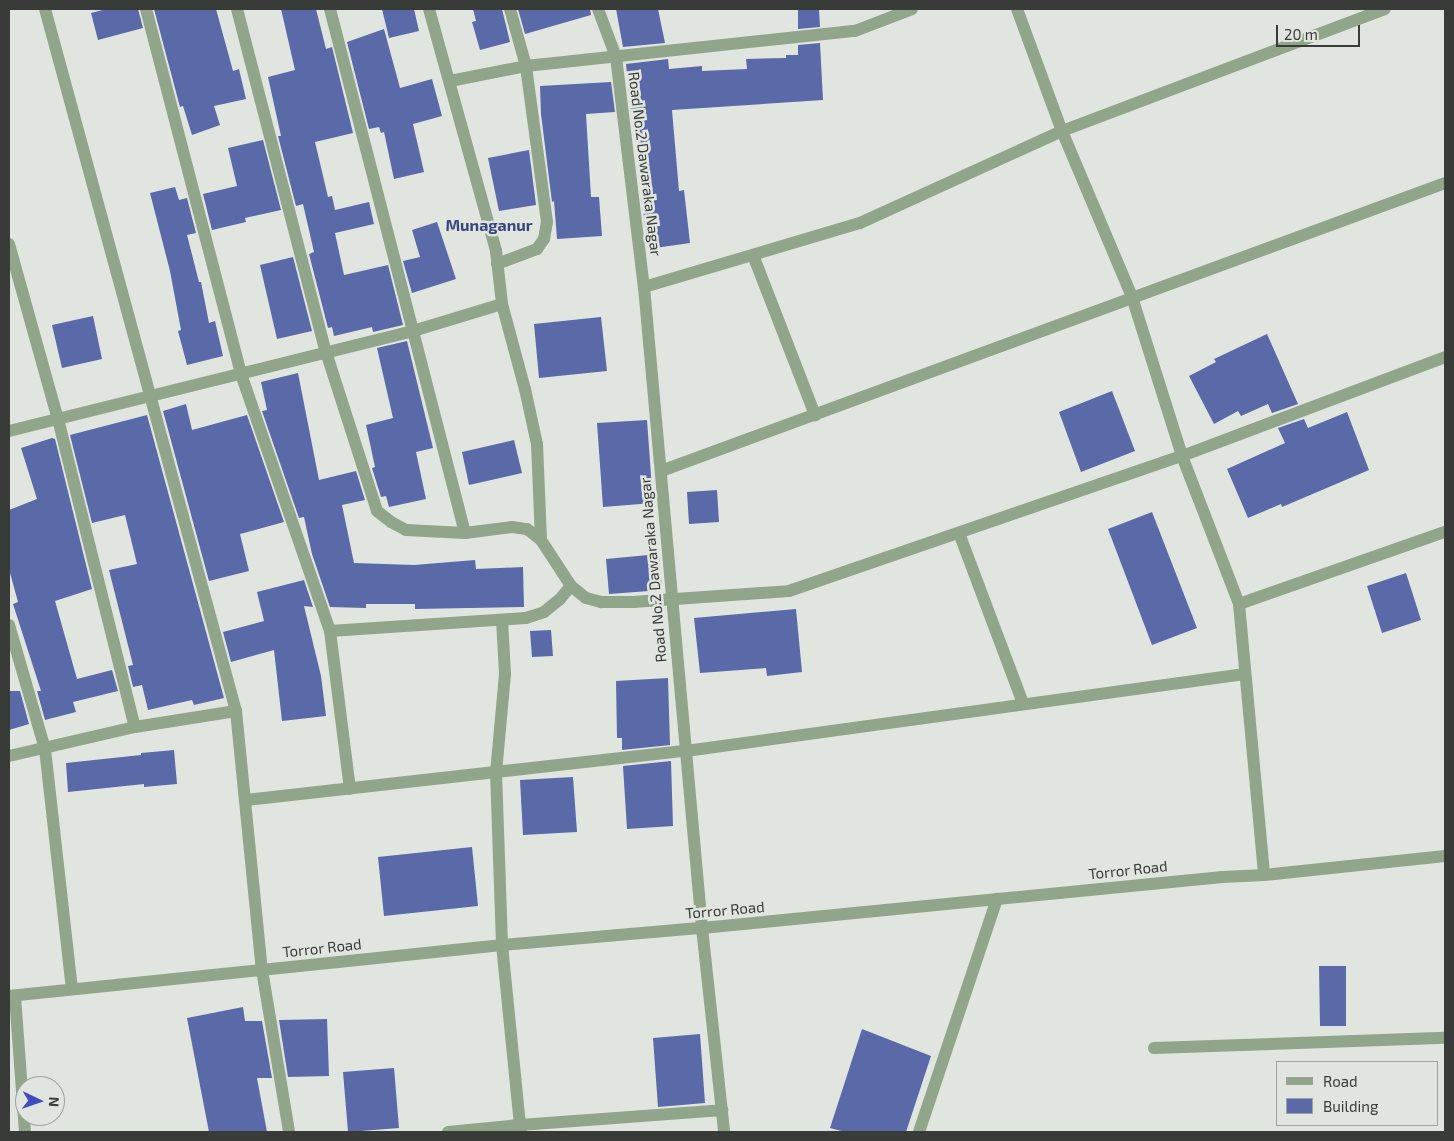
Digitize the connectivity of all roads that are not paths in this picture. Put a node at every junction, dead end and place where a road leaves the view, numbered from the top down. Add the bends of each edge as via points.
1 (45, 9) edge
2 (146, 9) edge
3 (237, 9) edge
4 (330, 9) edge
5 (429, 9) edge
6 (510, 9) edge
7 (598, 9) edge
8 (912, 9) edge
9 (1017, 9) edge
10 (1385, 9) edge
11 (1369, 12) edge
12 (616, 58) junction
13 (526, 66) junction
14 (450, 81) junction
15 (1062, 131) junction
16 (1445, 183) edge
17 (9, 244) edge
18 (753, 255) junction
19 (497, 264) junction
20 (644, 287) junction
21 (1132, 297) junction
22 (502, 304) junction
23 (413, 331) junction
24 (326, 352) junction
25 (1445, 357) edge
26 (241, 374) junction
27 (149, 396) junction
28 (815, 415) junction
29 (58, 419) junction
30 (9, 431) edge
31 (1182, 456) junction
32 (660, 471) junction
33 (1445, 532) edge
34 (959, 533) junction
35 (465, 534) junction
36 (541, 540) junction
37 (571, 586) junction
38 (672, 601) junction
39 (1239, 604) junction
40 (502, 620) junction
41 (9, 625) edge
42 (330, 631) junction
43 (1245, 674) junction
44 (1024, 703) junction
45 (236, 711) junction
46 (135, 727) junction
47 (46, 750) junction
48 (686, 750) junction
49 (9, 756) edge
50 (496, 772) junction
51 (350, 788) junction
52 (246, 800) junction
53 (1445, 856) edge
54 (1264, 875) junction
55 (997, 899) junction
56 (702, 928) junction
57 (502, 946) junction
58 (262, 970) junction
59 (72, 988) junction
60 (12, 996) edge
61 (1445, 1038) edge
62 (1154, 1048) dead end
63 (722, 1110) junction
64 (521, 1128) edge
65 (25, 1132) edge
66 (289, 1132) edge
67 (448, 1132) edge
68 (724, 1132) edge
69 (919, 1132) edge

1 - 27 street
2 - 26 street
3 - 24 street
4 - 23 street
5 - 14 street
6 - 13 street
7 - 12 street, Road No.2 Dawaraka Nagar
8 - 12 street via 855,31
9 - 15 street
10 - 11 street
11 - 15 street
12 - 13 street
12 - 20 street, Road No.2 Dawaraka Nagar
13 - 14 street
13 - 19 street via 547,222 544,239 538,249
14 - 19 street
15 - 18 street via 860,223
15 - 21 street
16 - 21 street
17 - 29 street
18 - 20 street
18 - 28 street
19 - 22 street
20 - 32 street, Road No.2 Dawaraka Nagar
21 - 28 street
21 - 31 street
22 - 23 street
22 - 36 street via 526,389 537,444
23 - 24 street
23 - 35 street
24 - 26 street
24 - 35 street via 377,511 406,530
25 - 31 street
26 - 27 street
26 - 42 street
27 - 29 street
27 - 45 street
28 - 32 street
29 - 30 street
29 - 46 street
31 - 34 street
31 - 39 street
32 - 38 street, Road No.2 Dawaraka Nagar
33 - 39 street
34 - 38 street via 790,591
34 - 44 street
35 - 36 street via 512,527 527,529
36 - 37 street
37 - 38 street via 586,598 601,602
37 - 40 street via 544,612 526,618
38 - 48 street, Road No.2 Dawaraka Nagar
39 - 43 street
40 - 42 street
40 - 50 street via 504,674
41 - 47 street
42 - 51 street
43 - 44 street
43 - 54 street
44 - 48 street
45 - 46 street
45 - 52 street
46 - 47 street
47 - 49 street
47 - 59 street
48 - 50 street
48 - 56 street, Road No.2 Dawaraka Nagar
50 - 51 street
50 - 57 street
51 - 52 street
52 - 58 street
53 - 54 street, Torror Road
54 - 55 street, Torror Road
55 - 56 street, Torror Road
55 - 69 street
56 - 57 street, Torror Road
56 - 63 street, Road No.2 Dawaraka Nagar
57 - 58 street, Torror Road
57 - 64 street
58 - 59 street, Torror Road
58 - 66 street
59 - 60 street, Torror Road
60 - 65 street
61 - 62 street
63 - 64 street
63 - 68 street, Road No.2 Dawaraka Nagar
64 - 67 street

